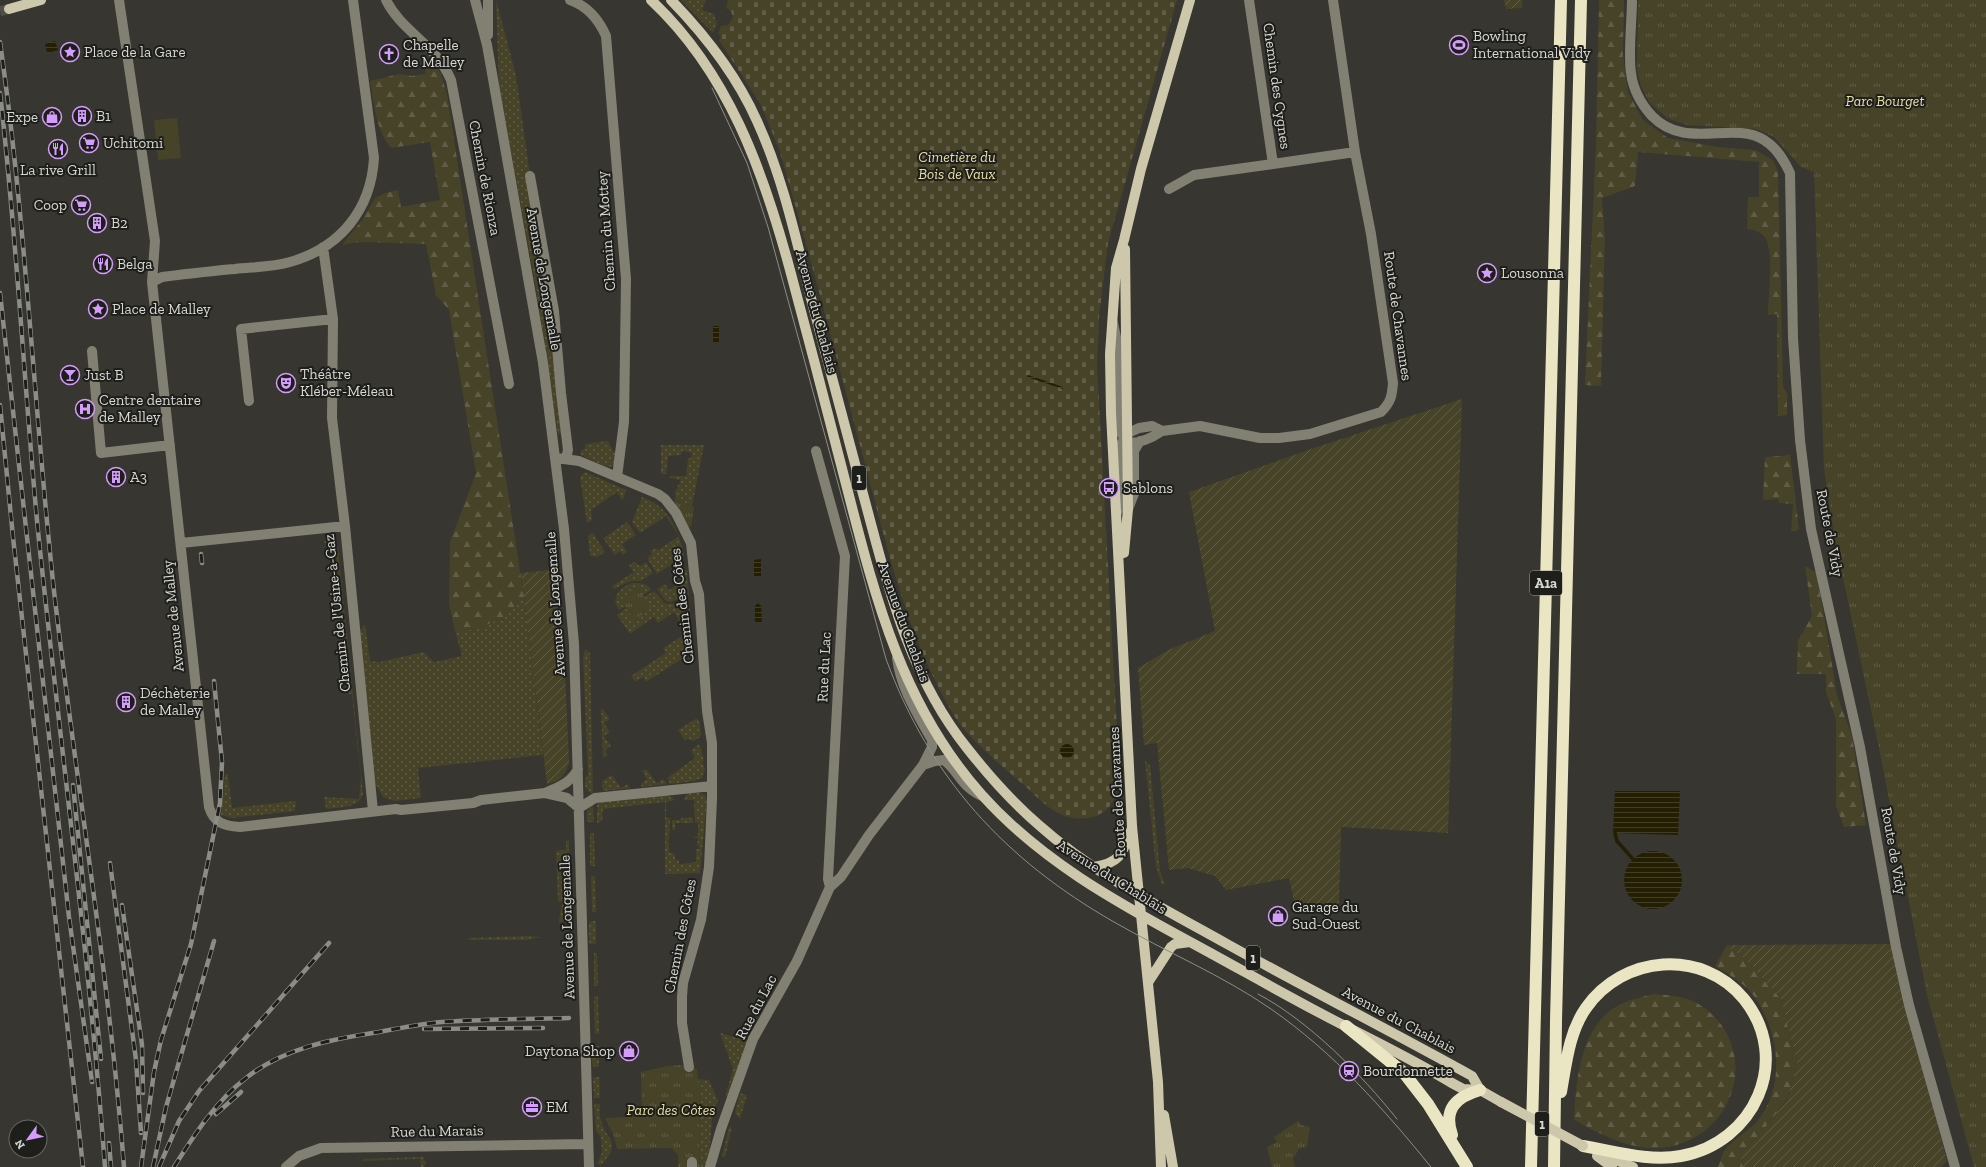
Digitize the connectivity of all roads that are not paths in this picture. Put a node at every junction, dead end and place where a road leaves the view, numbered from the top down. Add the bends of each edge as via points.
1 (41, 0) edge
2 (119, 0) edge
3 (353, 0) edge
4 (386, 0) edge
5 (475, 0) edge
6 (488, 0) edge
7 (570, 0) edge
8 (651, 0) edge
9 (671, 0) edge
10 (1190, 0) edge
11 (1249, 0) edge
12 (1333, 0) edge
13 (1561, 0) edge
14 (1581, 0) edge
15 (1632, 0) edge
16 (9, 9) tunnel mouth
17 (487, 45) junction
18 (1355, 152) junction
19 (1273, 164) junction
20 (530, 176) dead end
21 (1169, 189) dead end
22 (1124, 240) junction
23 (323, 247) junction
24 (152, 282) junction
25 (1112, 316) junction
26 (333, 319) junction
27 (92, 351) dead end
28 (509, 384) dead end
29 (249, 402) dead end
30 (1128, 415) junction
31 (1139, 428) junction
32 (1162, 431) junction
33 (1126, 438) junction
34 (1140, 441) junction
35 (170, 445) junction
36 (816, 451) dead end
37 (561, 458) junction
38 (617, 477) junction
39 (1128, 509) junction
40 (1117, 512) junction
41 (345, 526) junction
42 (181, 543) junction
43 (1120, 572) junction
44 (897, 656) junction
45 (923, 765) junction
46 (578, 769) junction
47 (712, 786) junction
48 (578, 788) junction
49 (545, 793) junction
50 (984, 797) junction
51 (595, 798) junction
52 (579, 808) junction
53 (373, 811) junction
54 (1132, 826) junction
55 (1094, 867) junction
56 (830, 887) junction
57 (1139, 894) junction
58 (1141, 915) junction
59 (1190, 942) junction
60 (1149, 981) junction
61 (1346, 1026) junction
62 (689, 1067) dead end
63 (1158, 1082) junction
64 (1480, 1090) junction
65 (1555, 1142) junction
66 (588, 1144) junction
67 (1583, 1146) junction
68 (1456, 1148) junction
69 (288, 1165) edge
70 (589, 1167) edge
71 (710, 1167) edge
72 (1161, 1167) edge
73 (1173, 1167) edge
74 (1467, 1167) edge
75 (1531, 1167) edge
76 (1554, 1167) edge
77 (1612, 1167) edge
78 (1633, 1167) edge
79 (1955, 1167) edge

1 - 16 main road
2 - 24 street, Avenue de Malley via 155,241
3 - 23 street via 373,139 373,176 361,209 352,222 340,235
4 - 28 street, Chemin de Rionza via 402,24 436,55 451,80
5 - 17 street, Avenue de Longemalle
6 - 17 street, Avenue de Longemalle
7 - 38 street, Chemin du Mottey via 592,14 606,36 626,279 624,422
8 - 44 main road, Avenue du Chablais / 1 via 685,35 709,67 738,121 761,178 777,222 864,553
9 - 55 main road, Avenue du Chablais / 1 via 697,27 729,70 757,120 777,170 887,586 912,656 942,712 985,771 1012,801 1041,827
10 - 22 main road, Route de Chavannes via 1141,169
11 - 19 street, Chemin des Cygnes
12 - 18 street, Route de Chavannes
13 - 75 highway, A1a
14 - 65 highway, A1a
15 - 79 street, Route de Vidy via 1631,72 1635,90 1646,110 1658,122 1682,133 1746,134 1763,139 1780,156 1790,173 1794,338 1800,440 1812,529 1860,747 1896,947 1909,1004
17 - 37 street, Avenue de Longemalle
18 - 19 street
18 - 32 street, Route de Chavannes via 1376,265 1393,383 1389,404 1381,412 1296,437 1260,438 1200,426
19 - 21 street, Chemin des Cygnes via 1194,175
20 - 37 street via 554,311 568,450
22 - 25 main road, Route de Chavannes via 1116,268
22 - 30 main road, Route de Chavannes
23 - 24 street via 288,262 162,277
23 - 26 street
24 - 35 street, Avenue de Malley
25 - 33 street, Route de Chavannes via 1118,342 1119,430
25 - 40 main road, Route de Chavannes via 1111,399
26 - 29 street via 241,330
26 - 41 street via 332,418
27 - 35 street via 101,453
30 - 31 street
30 - 33 main road, Route de Chavannes
31 - 32 street, Route de Chavannes via 1152,426
31 - 33 street, Route de Chavannes
32 - 34 street, Route de Chavannes
33 - 34 street, Route de Chavannes
33 - 39 main road, Route de Chavannes
33 - 40 street, Route de Chavannes via 1120,446 1121,506
34 - 39 street via 1134,451 1134,494
35 - 42 street, Avenue de Malley
36 - 56 street, Rue du Lac via 845,556 828,879
37 - 38 street, Chemin des Côtes via 579,461
37 - 46 street, Avenue de Longemalle via 574,644
38 - 47 street, Chemin des Côtes via 665,499 676,513 691,544 699,594 707,711 711,724
39 - 43 main road, Route de Chavannes
40 - 43 main road, Route de Chavannes
41 - 42 street, Chemin de l'Usine-à-Gaz
41 - 53 street, Chemin de l'Usine-à-Gaz
42 - 53 street, Avenue de Malley via 209,807 217,822 240,827
43 - 54 main road, Route de Chavannes
44 - 45 street, Rue du Lac via 899,676 905,691 932,740 932,747
44 - 50 main road, Avenue du Chablais / 1 via 912,690 952,757
45 - 50 street via 944,760 966,787
45 - 56 street, Rue du Lac via 869,835 841,877
46 - 48 street, Avenue de Longemalle
46 - 49 street via 567,783
47 - 51 street
47 - 62 street, Chemin des Côtes via 708,872 701,920 683,983 682,1023
48 - 51 street via 584,794
48 - 52 street, Avenue de Longemalle
49 - 52 street via 567,798
49 - 53 street
50 - 58 main road, Avenue du Chablais / 1 via 1047,855 1090,885
51 - 52 street
52 - 66 street, Avenue de Longemalle
54 - 55 main road via 1115,861
54 - 57 main road, Route de Chavannes
55 - 57 main road, Avenue du Chablais / 1
56 - 71 street, Rue du Lac via 797,961 753,1039
57 - 58 main road, Route de Chavannes
57 - 64 main road, Avenue du Chablais / 1 via 1325,998 1472,1076
58 - 59 main road, Avenue du Chablais / 1
58 - 60 main road, Route de Chavannes
59 - 60 main road via 1171,947
59 - 61 main road, Avenue du Chablais / 1
60 - 63 main road, Route de Chavannes
61 - 64 main road, Avenue du Chablais / 1 via 1463,1089
61 - 68 highway via 1404,1073 1428,1104
63 - 72 main road, Route de Chavannes
63 - 73 main road, Route de Chavannes
64 - 67 main road, Avenue du Chablais / 1, bridge
64 - 68 highway via 1465,1094 1451,1109 1448,1126
65 - 67 highway via 1564,1075 1575,1030 1585,1009 1609,984 1640,968 1670,963 1708,972 1723,980 1738,993 1758,1024 1764,1044 1765,1063 1758,1099 1736,1130 1723,1141 1706,1149 1672,1158 1649,1157
65 - 76 highway, A1a
66 - 69 street, Rue du Marais via 321,1148 299,1156
66 - 70 street, Avenue de Longemalle
67 - 77 main road, 1
67 - 78 main road, 1
68 - 74 highway

